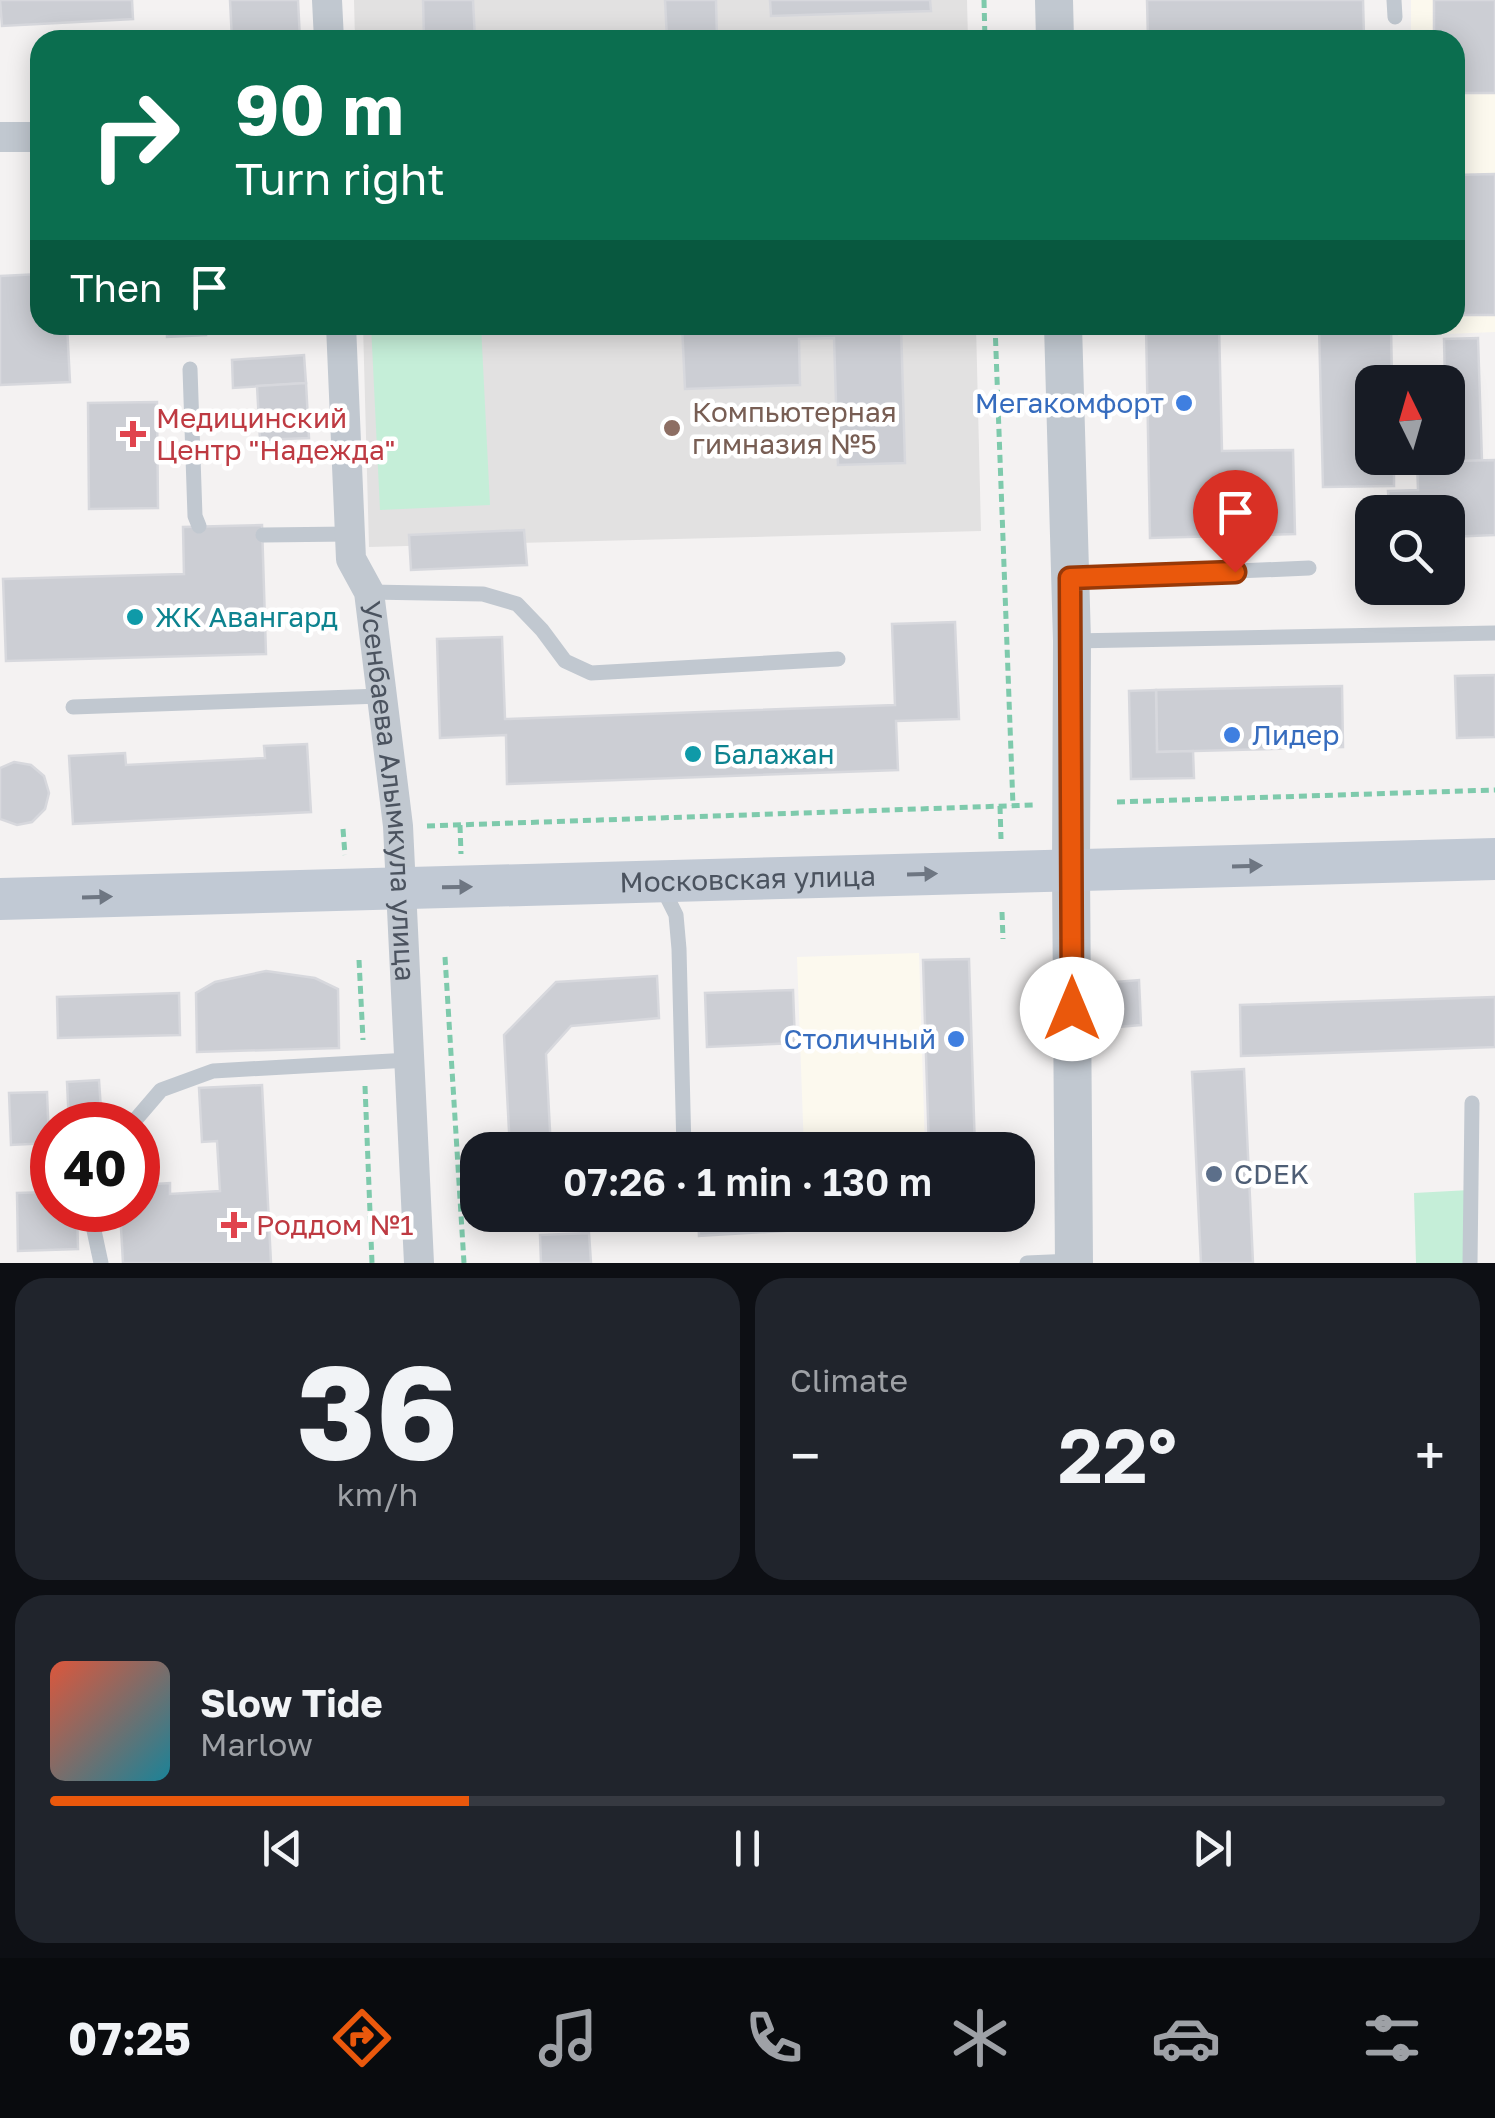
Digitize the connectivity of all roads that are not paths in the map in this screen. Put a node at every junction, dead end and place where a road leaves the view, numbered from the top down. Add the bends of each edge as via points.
1 (327, 0) edge
2 (1054, 0) edge
3 (328, 30) edge
4 (1055, 30) edge
5 (0, 137) edge
6 (30, 137) edge
7 (341, 335) edge
8 (1063, 335) edge
9 (190, 369) dead end
10 (200, 526) dead end
11 (350, 534) junction
12 (263, 535) dead end
13 (1309, 568) dead end
14 (1070, 578) junction
15 (369, 592) junction
16 (1495, 634) edge
17 (1072, 640) junction
18 (838, 658) dead end
19 (381, 696) junction
20 (73, 707) dead end
21 (1495, 860) edge
22 (1071, 871) junction
23 (659, 881) junction
24 (401, 888) junction
25 (0, 899) edge
26 (409, 1060) junction
27 (150, 1102) edge
28 (1472, 1103) dead end
29 (684, 1132) edge
30 (94, 1232) edge
31 (1074, 1262) edge
32 (101, 1263) edge
33 (420, 1263) edge
34 (1027, 1263) edge
35 (1470, 1263) edge

1 - 3 street
2 - 4 street
5 - 6 street
7 - 11 street, Усенбаева Алымкула улица
8 - 14 street
9 - 10 lane
11 - 12 lane
11 - 15 street, Усенбаева Алымкула улица via 351,559
13 - 14 lane
14 - 17 street
15 - 18 lane via 483,594 517,604 565,660 591,673
15 - 19 street, Усенбаева Алымкула улица
16 - 17 lane
17 - 22 street
19 - 20 lane
19 - 24 street, Усенбаева Алымкула улица
22 -> 21 main road, Московская улица
23 -> 22 main road, Московская улица
22 - 31 street
24 -> 23 main road, Московская улица
23 - 29 lane via 676,915
25 -> 24 main road, Московская улица
24 - 26 street, Усенбаева Алымкула улица
26 - 27 lane via 213,1071 160,1090
26 - 33 street, Усенбаева Алымкула улица
28 - 35 lane
30 - 32 lane
31 - 34 lane

